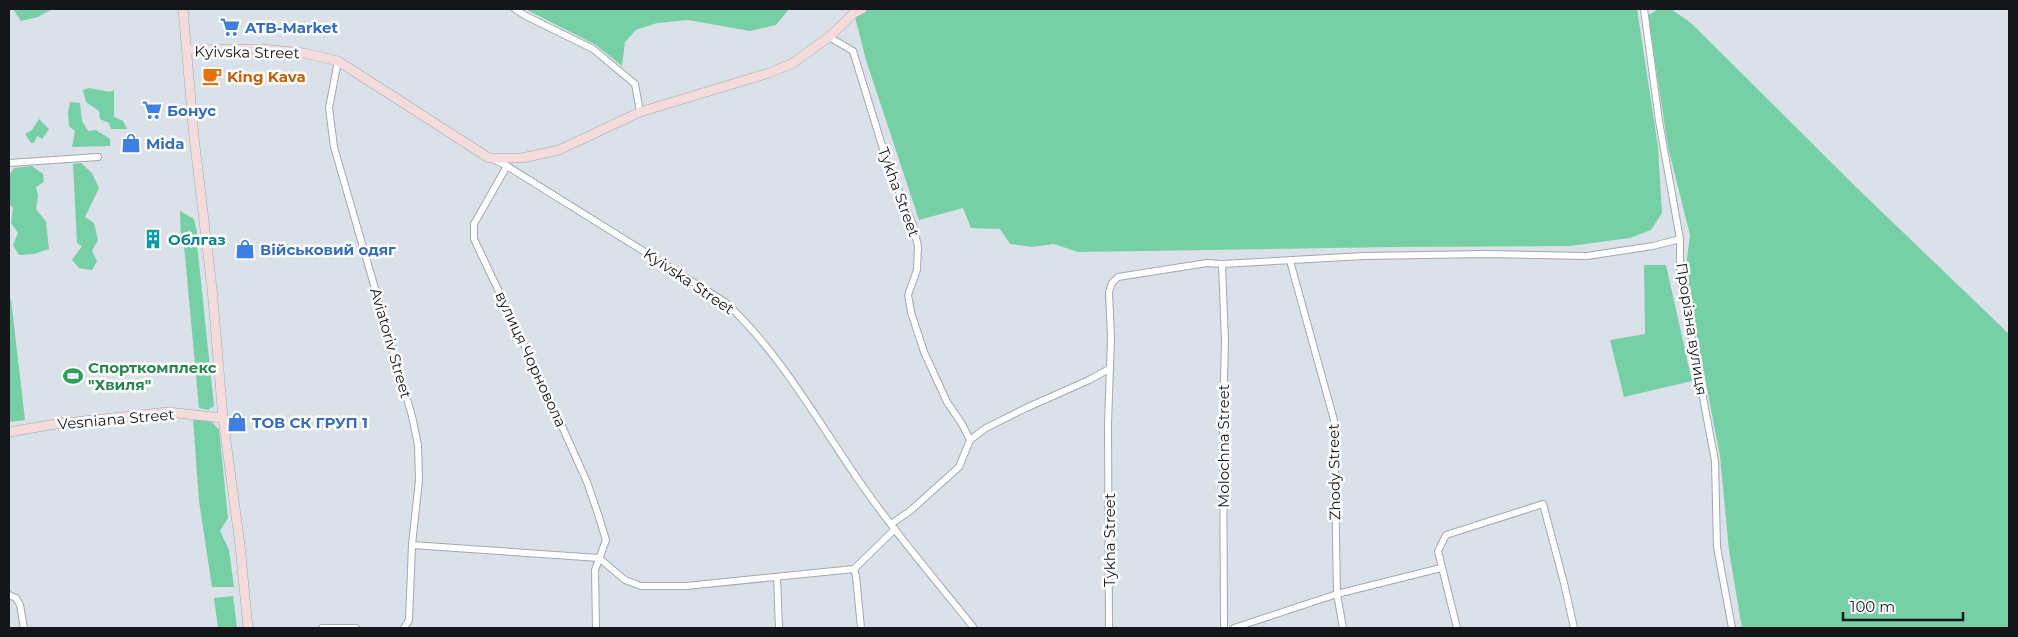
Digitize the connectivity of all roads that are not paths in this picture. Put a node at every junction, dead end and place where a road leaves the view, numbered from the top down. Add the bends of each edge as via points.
1 (183, 9) edge
2 (516, 9) edge
3 (862, 9) edge
4 (1644, 9) edge
5 (829, 37) junction
6 (186, 50) junction
7 (338, 61) junction
8 (640, 112) junction
9 (98, 157) dead end
10 (489, 158) junction
11 (9, 163) edge
12 (507, 166) junction
13 (1680, 239) junction
14 (1290, 261) junction
15 (1222, 264) junction
16 (1109, 369) junction
17 (223, 418) junction
18 (9, 432) edge
19 (970, 440) junction
20 (893, 526) junction
21 (412, 545) junction
22 (599, 558) junction
23 (1441, 568) junction
24 (854, 569) junction
25 (777, 577) junction
26 (1337, 594) junction
27 (9, 595) edge
28 (24, 628) edge
29 (248, 628) edge
30 (322, 628) edge
31 (356, 628) edge
32 (404, 628) edge
33 (596, 628) edge
34 (779, 628) edge
35 (861, 628) edge
36 (974, 628) edge
37 (1109, 628) edge
38 (1224, 628) edge
39 (1234, 628) edge
40 (1343, 628) edge
41 (1457, 628) edge
42 (1574, 628) edge
43 (1732, 628) edge

1 - 6 street
2 - 8 street via 592,48 635,84
3 - 5 street
4 - 13 street, Прорізна вулиця
5 - 8 street via 805,56 785,66
5 - 19 street, Tykha Street via 853,51 888,165 913,225 918,246 917,270 908,295 911,312 924,352 947,402
6 - 7 street, Kyivska Street via 260,49 304,53
6 - 17 street
7 - 10 street, Kyivska Street
7 - 21 street, Aviatoriv Street via 330,108 334,147 418,445
8 - 10 street via 559,150 522,158
9 - 11 street
10 - 12 street, Kyivska Street
12 - 20 street, Kyivska Street via 725,302 746,322 815,413 855,476
12 - 22 street, вулиця Чорновола via 474,224 474,239 587,482 606,540
13 - 14 street via 1587,256 1382,255
13 - 43 street, Прорізна вулиця via 1680,276 1714,461 1717,547
14 - 15 street
14 - 26 street, Zhody Street via 1334,420
15 - 16 street, Tykha Street via 1207,263 1118,277 1109,292
15 - 38 street, Molochna Street via 1225,341
16 - 19 street via 986,428
16 - 37 street, Tykha Street
17 - 18 street, Vesniana Street via 168,412
17 - 29 street
19 - 20 street via 959,467
20 - 24 street
20 - 36 street, Kyivska Street
21 - 22 street
21 - 32 street, Aviatoriv Street via 409,620
22 - 25 street via 625,580 641,586 686,586
22 - 33 street, вулиця Чорновола via 595,570
23 - 26 street
23 - 41 street
23 - 42 street via 1438,551 1446,536 1543,504
24 - 25 street
24 - 35 street
25 - 34 street
26 - 39 street
26 - 40 street, Zhody Street
27 - 28 street via 20,605
30 - 31 street

